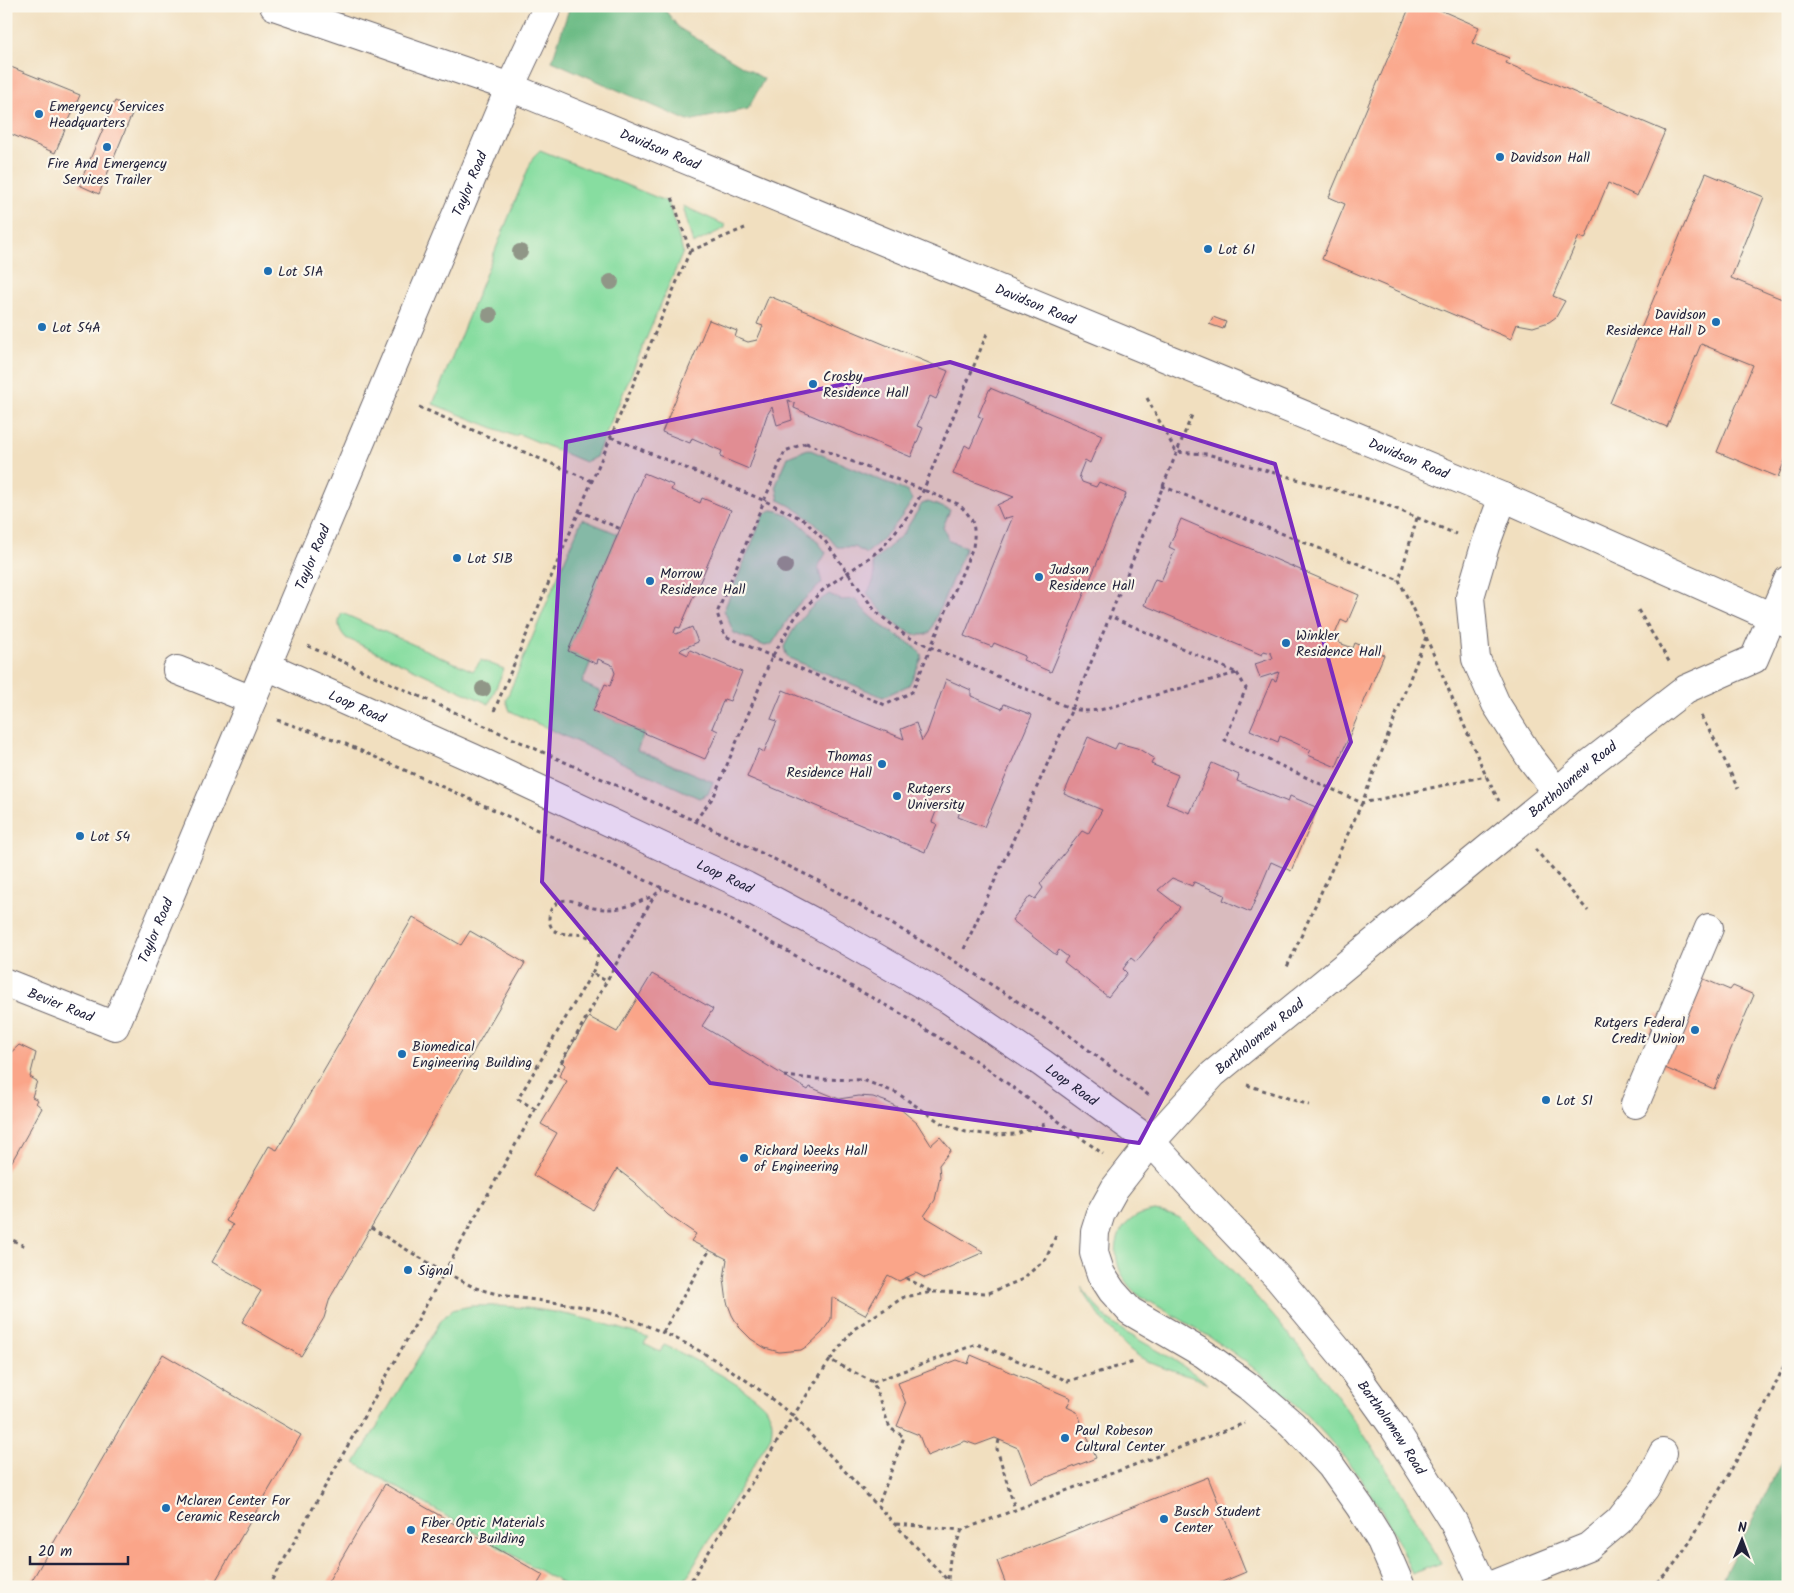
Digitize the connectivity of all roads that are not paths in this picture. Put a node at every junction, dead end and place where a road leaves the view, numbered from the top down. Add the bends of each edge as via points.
1 (274, 6) edge
2 (548, 6) edge
3 (510, 87) junction
4 (1503, 496) junction
5 (1788, 580) edge
6 (1780, 620) edge
7 (267, 666) junction
8 (177, 670) dead end
9 (250, 706) junction
10 (1557, 792) junction
11 (1709, 928) dead end
12 (6, 983) edge
13 (115, 1026) joint
14 (1635, 1104) dead end
15 (1152, 1142) junction
16 (1664, 1453) dead end
17 (1401, 1587) edge
18 (1484, 1587) edge
19 (1488, 1587) edge

1 - 3 street, Davidson Road
2 - 3 street, Taylor Road
3 - 4 street, Davidson Road
3 - 7 street, Taylor Road
4 - 6 street, Davidson Road
4 - 10 street via 1470,597 1476,659 1496,704 1529,756
5 - 6 street, Bartholomew Road
6 - 10 street, Bartholomew Road via 1754,659 1686,690
7 - 9 street, Taylor Road
7 - 15 street, Loop Road via 491,766 746,886 814,922 948,998
8 - 9 street
9 - 13 street, Taylor Road
10 - 15 street, Bartholomew Road via 1213,1074
11 - 14 street
12 - 13 street, Bevier Road
15 - 17 street via 1114,1188 1101,1213 1095,1232 1094,1253 1102,1274 1130,1311 1204,1354 1292,1424 1331,1466 1360,1506 1381,1541
15 - 18 street, Bartholomew Road via 1278,1278 1342,1355 1394,1428 1454,1523
16 - 19 street via 1645,1488 1619,1521 1588,1547

